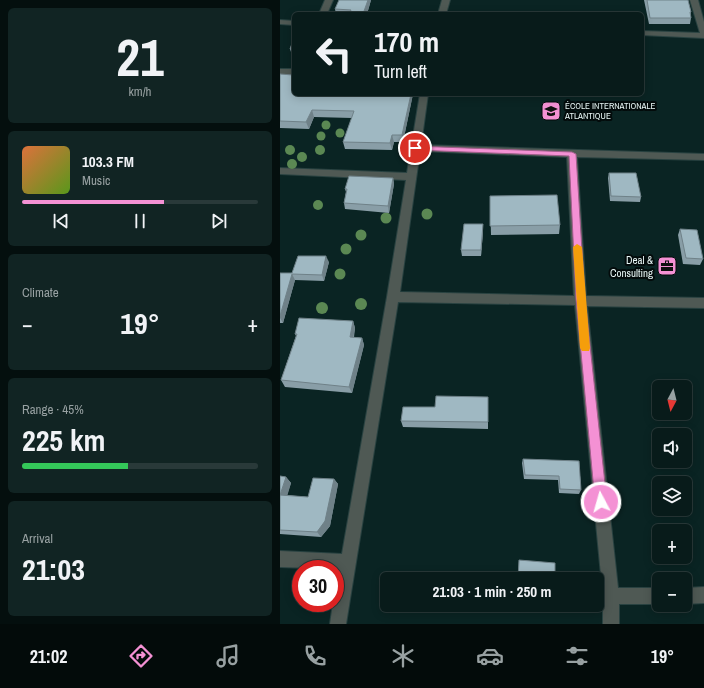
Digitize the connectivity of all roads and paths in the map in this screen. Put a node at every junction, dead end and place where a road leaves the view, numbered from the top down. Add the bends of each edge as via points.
1 (329, 0) edge
2 (446, 0) edge
3 (694, 0) edge
4 (324, 12) edge
5 (443, 12) edge
6 (280, 22) edge
7 (292, 23) edge
8 (644, 33) edge
9 (704, 35) edge
10 (280, 72) edge
11 (292, 72) edge
12 (424, 96) edge
13 (415, 148) junction
14 (572, 154) junction
15 (704, 157) edge
16 (280, 171) edge
17 (410, 177) junction
18 (393, 296) junction
19 (580, 299) junction
20 (704, 303) edge
21 (280, 559) edge
22 (348, 562) junction
23 (704, 595) edge
24 (611, 596) junction
25 (652, 596) edge
26 (692, 596) edge
27 (338, 624) edge
28 (611, 624) edge

1 - 4 street
2 - 5 street
3 - 9 street
6 - 7 street
8 - 9 street
10 - 11 street
12 - 13 street
13 - 14 street
13 - 17 street
14 - 15 street
14 - 19 street
16 - 17 street
17 - 18 street
18 - 19 street
18 - 22 street
19 - 20 street
19 - 24 street
21 - 22 street
22 - 27 street
23 - 26 street
24 - 25 street
24 - 28 street

